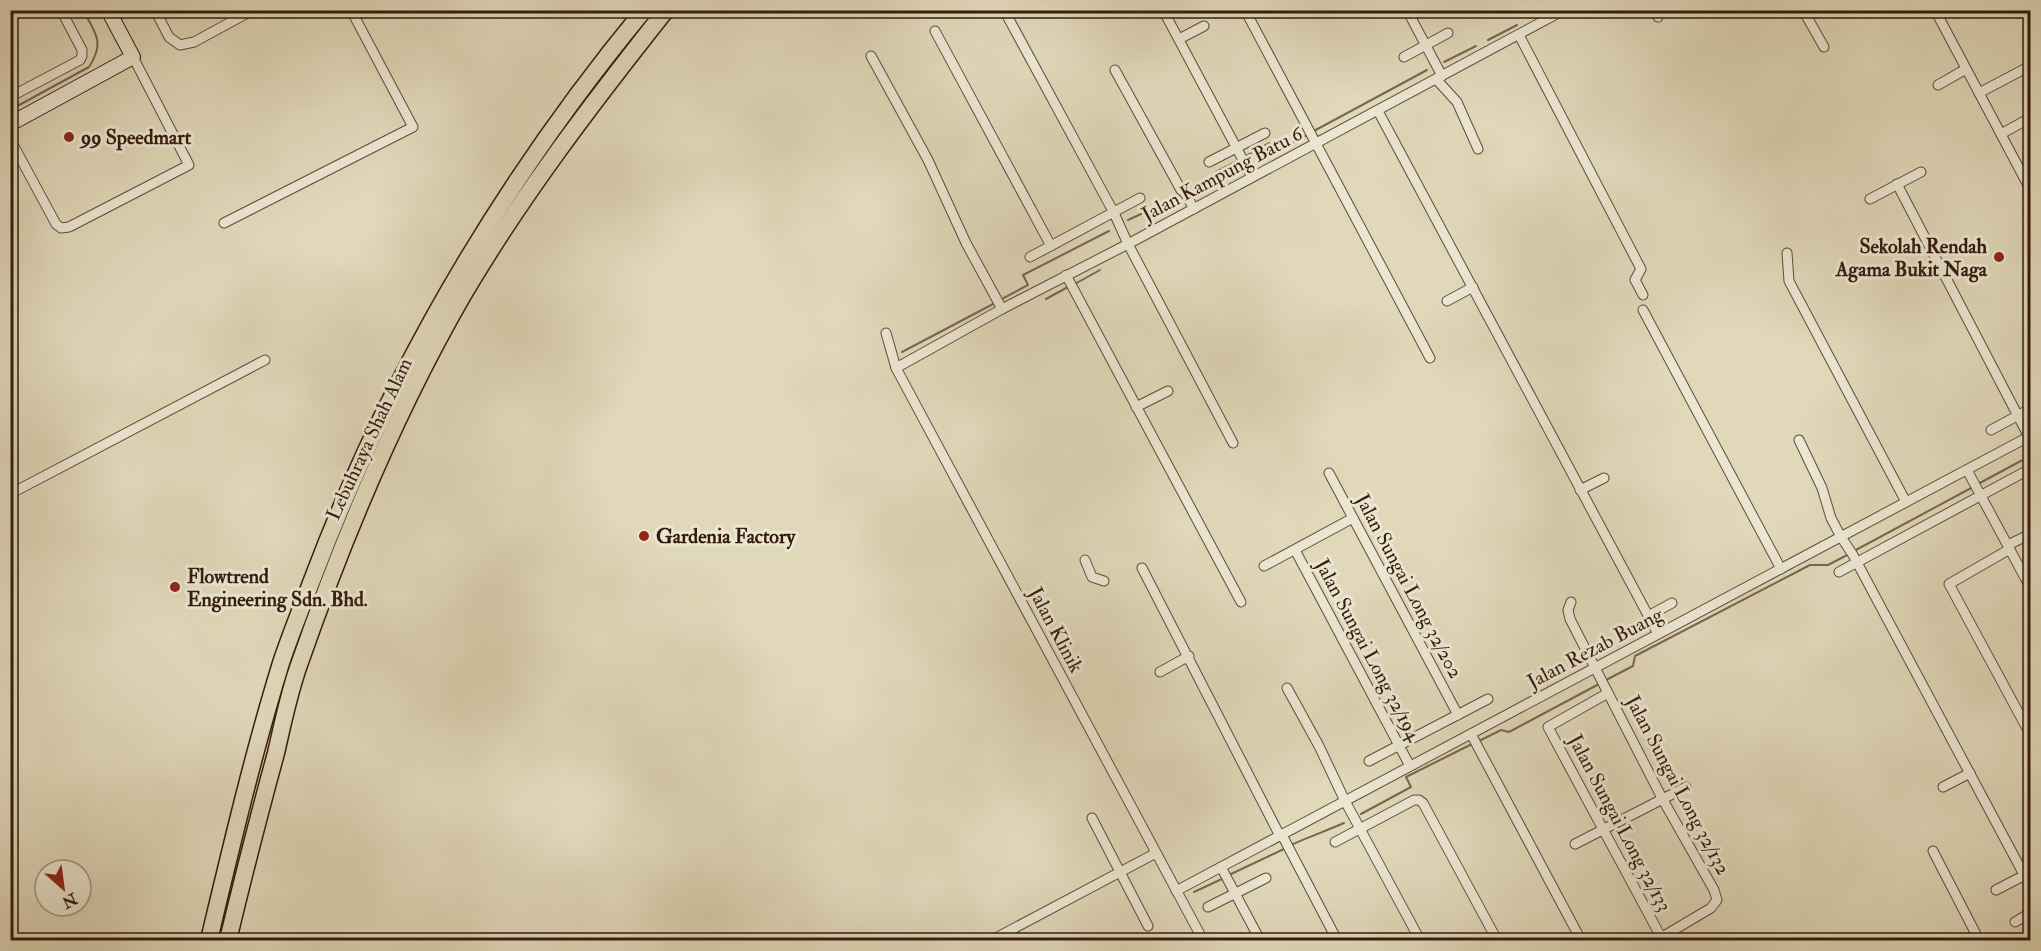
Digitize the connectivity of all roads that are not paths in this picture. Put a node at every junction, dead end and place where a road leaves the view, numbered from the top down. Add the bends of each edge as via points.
1 (61, 10) edge
2 (108, 10) edge
3 (155, 10) edge
4 (253, 10) edge
5 (351, 10) edge
6 (644, 10) edge
7 (666, 10) edge
8 (1004, 10) edge
9 (1163, 10) edge
10 (1245, 10) edge
11 (1407, 10) edge
12 (1564, 10) edge
13 (1807, 11) edge
14 (1936, 11) edge
15 (1204, 26) dead end
16 (935, 31) dead end
17 (1448, 33) dead end
18 (1519, 35) junction
19 (1179, 39) junction
20 (1426, 46) junction
21 (1824, 47) dead end
22 (871, 56) dead end
23 (133, 57) junction
24 (1404, 57) dead end
25 (2031, 66) edge
26 (1966, 69) junction
27 (1115, 70) dead end
28 (1439, 77) junction
29 (1938, 85) dead end
30 (1979, 93) junction
31 (10, 97) edge
32 (1378, 111) junction
33 (2031, 118) edge
34 (10, 124) edge
35 (1265, 133) dead end
36 (2001, 134) junction
37 (1312, 138) junction
38 (10, 139) edge
39 (1478, 149) dead end
40 (1239, 151) junction
41 (1209, 162) dead end
42 (1921, 172) dead end
43 (1252, 177) junction
44 (1897, 184) junction
45 (2031, 189) edge
46 (1140, 198) dead end
47 (1870, 199) dead end
48 (1194, 209) junction
49 (1114, 213) junction
50 (224, 223) dead end
51 (1128, 244) junction
52 (1051, 246) junction
53 (1787, 253) dead end
54 (1030, 257) dead end
55 (1069, 282) junction
56 (1473, 287) junction
57 (1643, 294) dead end
58 (1447, 301) dead end
59 (1002, 309) junction
60 (1643, 310) dead end
61 (886, 333) dead end
62 (1430, 358) dead end
63 (265, 360) dead end
64 (896, 368) junction
65 (1168, 391) dead end
66 (1136, 407) junction
67 (2031, 409) edge
68 (2018, 416) junction
69 (1991, 430) dead end
70 (2030, 437) edge
71 (1799, 440) dead end
72 (1233, 444) dead end
73 (2031, 468) edge
74 (1967, 470) junction
75 (1329, 473) dead end
76 (1604, 478) dead end
77 (1978, 489) junction
78 (1580, 490) junction
79 (10, 494) edge
80 (1905, 502) junction
81 (1353, 518) junction
82 (2031, 534) edge
83 (1841, 537) junction
84 (2009, 547) junction
85 (1295, 550) junction
86 (1853, 555) junction
87 (1085, 560) dead end
88 (1264, 567) dead end
89 (1142, 568) dead end
90 (1781, 569) junction
91 (1839, 572) dead end
92 (1104, 581) dead end
93 (2031, 587) edge
94 (1241, 602) dead end
95 (1571, 602) dead end
96 (1672, 603) dead end
97 (1648, 616) junction
98 (1658, 634) junction
99 (1189, 656) junction
100 (1596, 667) junction
101 (1160, 672) dead end
102 (1604, 686) junction
103 (1287, 688) dead end
104 (1488, 699) dead end
105 (1458, 715) junction
106 (2031, 734) edge
107 (1475, 743) junction
108 (1399, 746) junction
109 (1369, 761) dead end
110 (1410, 766) junction
111 (1970, 773) junction
112 (1686, 787) dead end
113 (1943, 787) dead end
114 (1663, 800) junction
115 (1345, 801) junction
116 (1092, 818) dead end
117 (1361, 828) junction
118 (1603, 831) junction
119 (1284, 841) junction
120 (1335, 842) dead end
121 (1575, 844) dead end
122 (1933, 851) dead end
123 (1156, 853) junction
124 (1120, 872) junction
125 (2025, 875) junction
126 (1266, 878) dead end
127 (1228, 880) junction
128 (2031, 885) edge
129 (1996, 890) dead end
130 (1176, 891) junction
131 (1208, 907) dead end
132 (2031, 913) edge
133 (2014, 922) dead end
134 (1148, 926) dead end
135 (1659, 939) edge
136 (209, 940) edge
137 (228, 940) edge
138 (992, 940) edge
139 (1203, 940) edge
140 (1260, 940) edge
141 (1337, 940) edge
142 (1420, 940) edge
143 (1497, 940) edge
144 (1581, 940) edge
145 (1979, 940) edge

1 - 31 street via 82,50 80,60
2 - 23 street
3 - 4 street via 169,37 180,45 195,42
5 - 50 street via 413,127
6 - 136 highway, Lebuhraya Shah Alam via 560,117 485,229 449,287 385,408 338,511 282,661
7 - 137 highway, Lebuhraya Shah Alam via 573,129 499,237 463,295 402,412 354,518 298,665
8 - 49 street
9 - 19 street
10 - 37 street
11 - 20 street
12 - 18 street, Jalan Kampung Batu 6
13 - 21 street
14 - 26 street
15 - 19 street
16 - 52 street
17 - 20 street
18 - 28 street, Jalan Kampung Batu 6
18 - 57 street via 1641,269 1635,280
19 - 40 street
20 - 24 street
20 - 28 street
22 - 59 street
23 - 34 street
23 - 38 street via 189,165 61,228
25 - 30 street
26 - 29 street
26 - 30 street
27 - 48 street
28 - 32 street, Jalan Kampung Batu 6
28 - 39 street via 1457,102
30 - 36 street
32 - 37 street, Jalan Kampung Batu 6
32 - 56 street
33 - 36 street
35 - 40 street
36 - 45 street
37 - 43 street, Jalan Kampung Batu 6
37 - 62 street
40 - 41 street
40 - 43 street
42 - 44 street
43 - 48 street, Jalan Kampung Batu 6
44 - 47 street
44 - 68 street
46 - 49 street
48 - 51 street, Jalan Kampung Batu 6
49 - 51 street
49 - 52 street
51 - 55 street, Jalan Kampung Batu 6
51 - 72 street
52 - 54 street
53 - 80 street via 1789,281
55 - 59 street, Jalan Kampung Batu 6
55 - 66 street
56 - 58 street
56 - 78 street
59 - 64 street, Jalan Kampung Batu 6
60 - 90 street
61 - 64 street, Jalan Klinik
63 - 79 street
64 - 123 street, Jalan Klinik
65 - 66 street
66 - 94 street
67 - 68 street
68 - 69 street
68 - 70 street
70 - 74 street, Jalan Rezab Buang
71 - 83 street
73 - 77 street
74 - 77 street
74 - 80 street, Jalan Rezab Buang
75 - 81 street, Jalan Sungai Long 32/202
76 - 78 street
77 - 84 street
77 - 86 street
78 - 97 street
80 - 83 street, Jalan Rezab Buang
81 - 85 street
81 - 105 street, Jalan Sungai Long 32/202
82 - 84 street
83 - 86 street
83 - 90 street, Jalan Rezab Buang
84 - 93 street
84 - 106 street via 1949,584
85 - 88 street
85 - 108 street, Jalan Sungai Long 32/194
86 - 91 street
86 - 111 street
87 - 92 street via 1092,577
89 - 99 street
90 - 98 street, Jalan Rezab Buang
95 - 100 street, Jalan Sungai Long 32/132 via 1570,619
96 - 97 street
97 - 98 street
98 - 100 street, Jalan Rezab Buang
99 - 101 street
99 - 119 street
100 - 102 street, Jalan Sungai Long 32/132
100 - 107 street, Jalan Rezab Buang
102 - 114 street, Jalan Sungai Long 32/132
102 - 118 street, Jalan Sungai Long 32/133 via 1548,727
103 - 115 street
104 - 105 street
105 - 108 street
107 - 110 street, Jalan Rezab Buang
107 - 144 street
108 - 109 street
108 - 110 street, Jalan Sungai Long 32/194
110 - 115 street, Jalan Rezab Buang
111 - 113 street
111 - 125 street
112 - 114 street
114 - 118 street
114 - 135 street, Jalan Sungai Long 32/132 via 1717,900 1712,908
115 - 117 street
115 - 119 street, Jalan Rezab Buang
116 - 124 street
117 - 120 street
117 - 142 street
117 - 143 street via 1414,800 1423,803
118 - 121 street
118 - 135 street, Jalan Sungai Long 32/133
119 - 127 street, Jalan Rezab Buang
119 - 141 street
122 - 145 street
123 - 124 street
123 - 130 street, Jalan Klinik
124 - 134 street
124 - 138 street
125 - 128 street
125 - 129 street
126 - 127 street
127 - 130 street, Jalan Rezab Buang
127 - 131 street
127 - 140 street
130 - 139 street, Jalan Klinik
132 - 133 street

